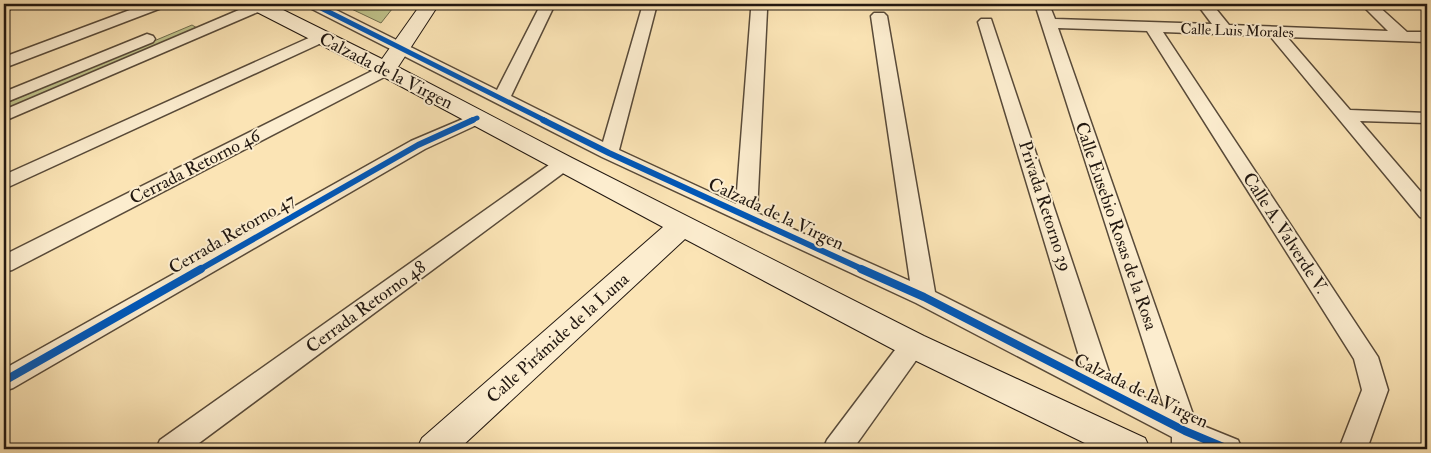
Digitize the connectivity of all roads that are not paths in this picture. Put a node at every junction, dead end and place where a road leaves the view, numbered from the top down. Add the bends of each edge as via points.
1 (8, 4) edge
2 (160, 4) edge
3 (230, 4) edge
4 (313, 4) edge
5 (430, 4) edge
6 (548, 4) edge
7 (650, 4) edge
8 (1204, 4) edge
9 (1368, 4) edge
10 (258, 5) edge
11 (4, 7) edge
12 (760, 10) dead end
13 (1044, 13) edge
14 (879, 16) dead end
15 (986, 22) dead end
16 (1152, 27) junction
17 (1225, 30) junction
18 (1275, 32) junction
19 (1403, 36) junction
20 (1427, 37) edge
21 (322, 38) junction
22 (393, 58) junction
23 (4, 63) edge
24 (4, 98) edge
25 (501, 98) junction
26 (1346, 115) junction
27 (4, 116) edge
28 (477, 118) junction
29 (1427, 118) edge
30 (610, 153) junction
31 (563, 164) junction
32 (4, 183) edge
33 (1427, 212) edge
34 (746, 217) junction
35 (682, 226) junction
36 (4, 264) edge
37 (924, 297) junction
38 (913, 345) junction
39 (4, 380) edge
40 (1102, 389) junction
41 (1186, 440) edge
42 (170, 449) edge
43 (435, 449) edge
44 (837, 449) edge
45 (1132, 449) edge
46 (1228, 449) edge
47 (1353, 449) edge

1 - 11 street
2 - 23 street
3 - 24 street
4 - 22 street, Calzada de la Virgen
5 - 22 main road
6 - 25 street
7 - 30 street
8 - 17 street
9 - 19 street
10 - 21 main road, Calzada de la Virgen
10 - 27 street
12 - 34 street
13 - 16 street, Calle Luis Morales
13 - 41 street, Calle Eusebio Rosas de la Rosa
14 - 37 street
15 - 40 street, Privada Retorno 39
16 - 17 street, Calle Luis Morales
16 - 47 street, Calle A. Valverde V. via 1366,357 1375,390
17 - 18 street, Calle Luis Morales
18 - 19 street, Calle Luis Morales
18 - 26 street
19 - 20 street, Calle Luis Morales
21 - 22 main road, Calzada de la Virgen
21 - 32 street
22 - 25 street, Calzada de la Virgen
22 - 28 main road, Calzada de la Virgen
22 - 36 street, Cerrada Retorno 46
25 - 30 street, Calzada de la Virgen
26 - 29 street
26 - 33 street
28 - 31 main road, Calzada de la Virgen
28 - 39 street, Cerrada Retorno 47 via 418,145
30 - 34 street, Calzada de la Virgen
31 - 35 main road, Calzada de la Virgen
31 - 42 street, Cerrada Retorno 48
34 - 37 street, Calzada de la Virgen
35 - 38 main road, Calzada de la Virgen
35 - 43 main road, Calle Pirámide de la Luna
37 - 40 street, Calzada de la Virgen
38 - 44 street
38 - 45 main road, Calzada de la Virgen
40 - 41 street, Calzada de la Virgen
41 - 46 street, Calzada de la Virgen

